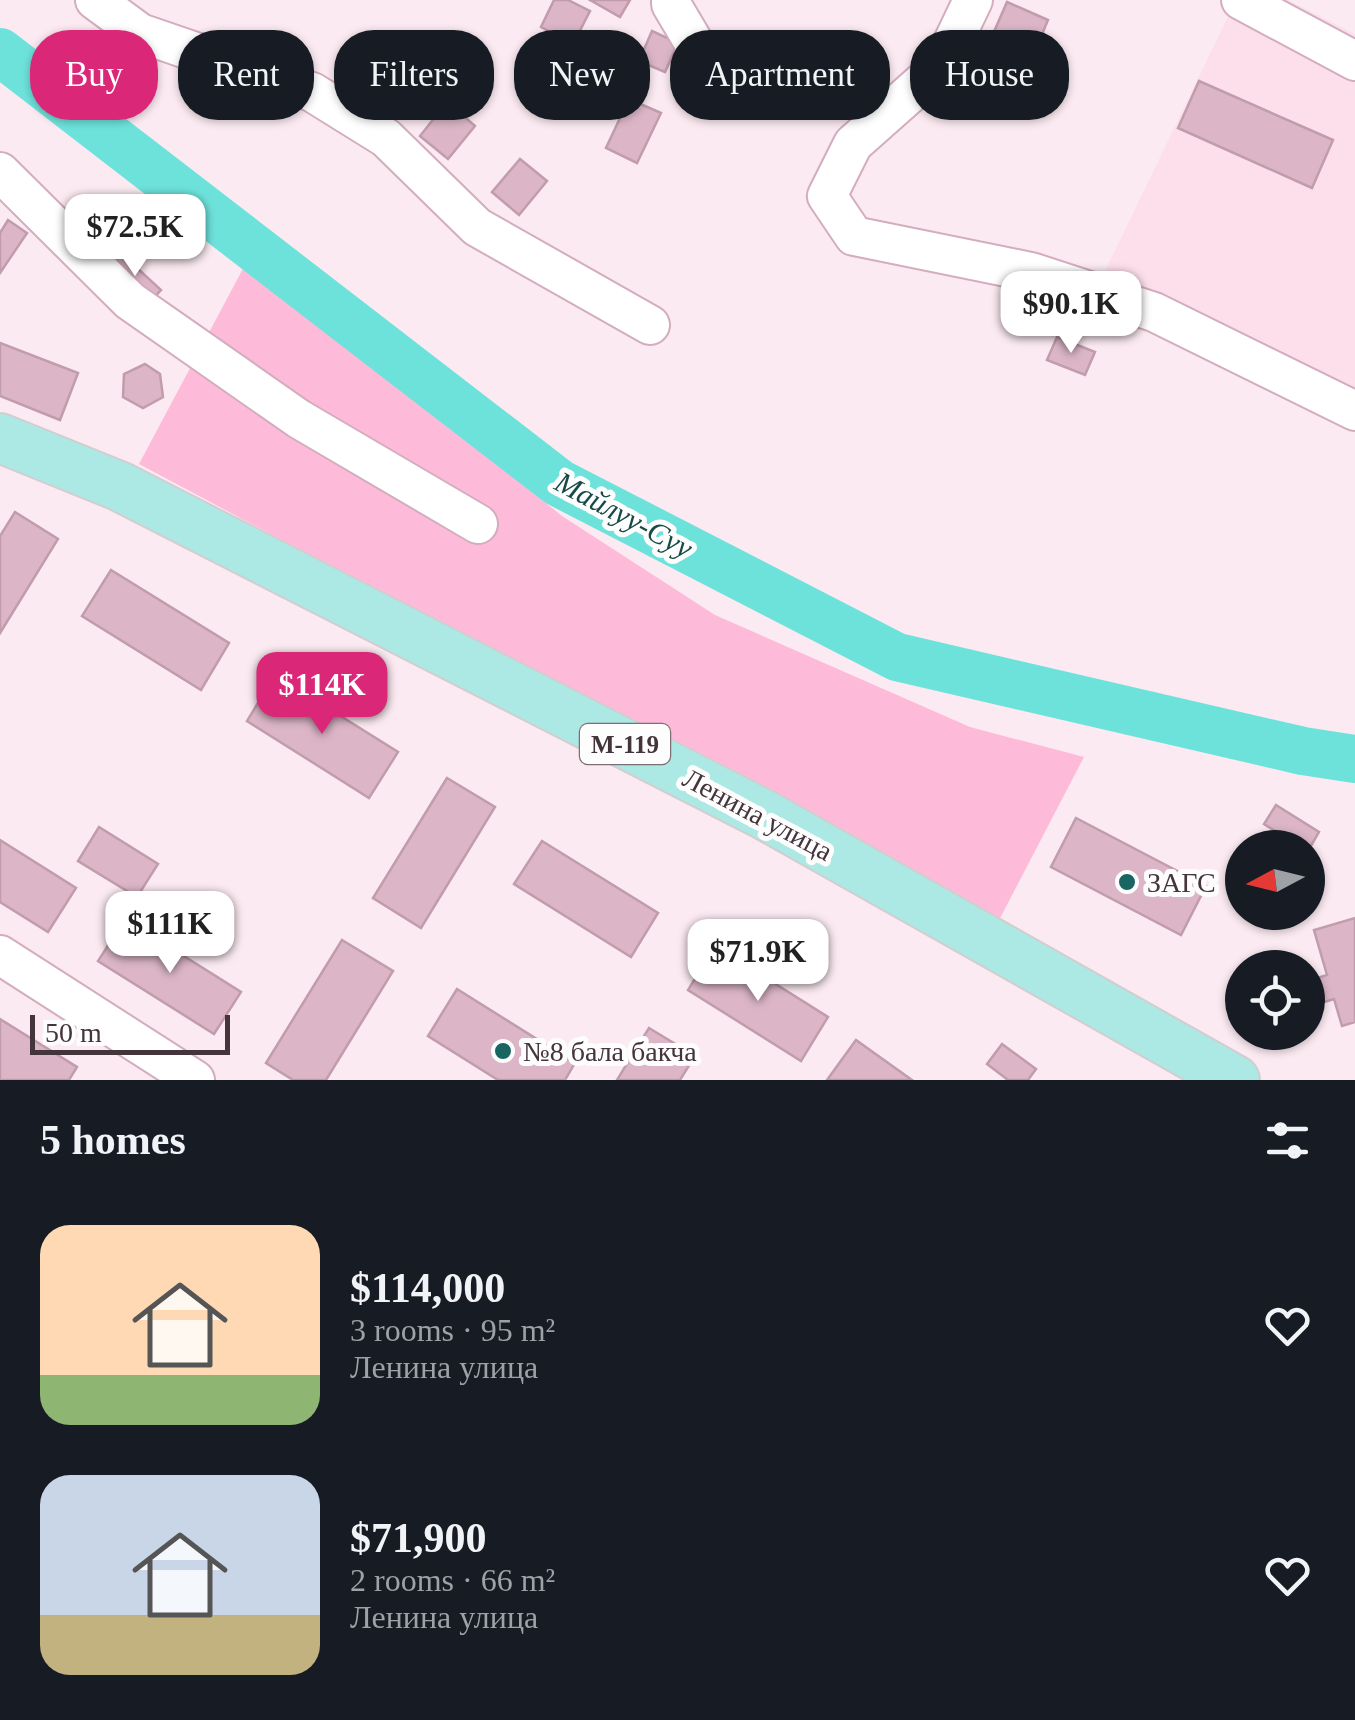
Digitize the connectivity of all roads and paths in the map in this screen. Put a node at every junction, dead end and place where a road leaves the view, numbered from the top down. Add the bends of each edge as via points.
1 (95, 0) edge
2 (672, 0) edge
3 (973, 0) edge
4 (1241, 0) edge
5 (686, 30) edge
6 (1355, 61) edge
7 (0, 172) edge
8 (650, 325) dead end
9 (1355, 410) edge
10 (0, 439) edge
11 (478, 524) dead end
12 (0, 956) edge
13 (194, 1080) edge
14 (1235, 1080) edge

1 - 8 street via 140,33 312,92 386,138 476,227
2 - 5 street
3 - 9 street via 942,65 853,144 827,196 854,236 1031,272 1154,312
4 - 6 street
7 - 11 street via 130,301 299,419
10 - 14 main road, Ленина улица / М-119 via 120,486 763,814
12 - 13 street

